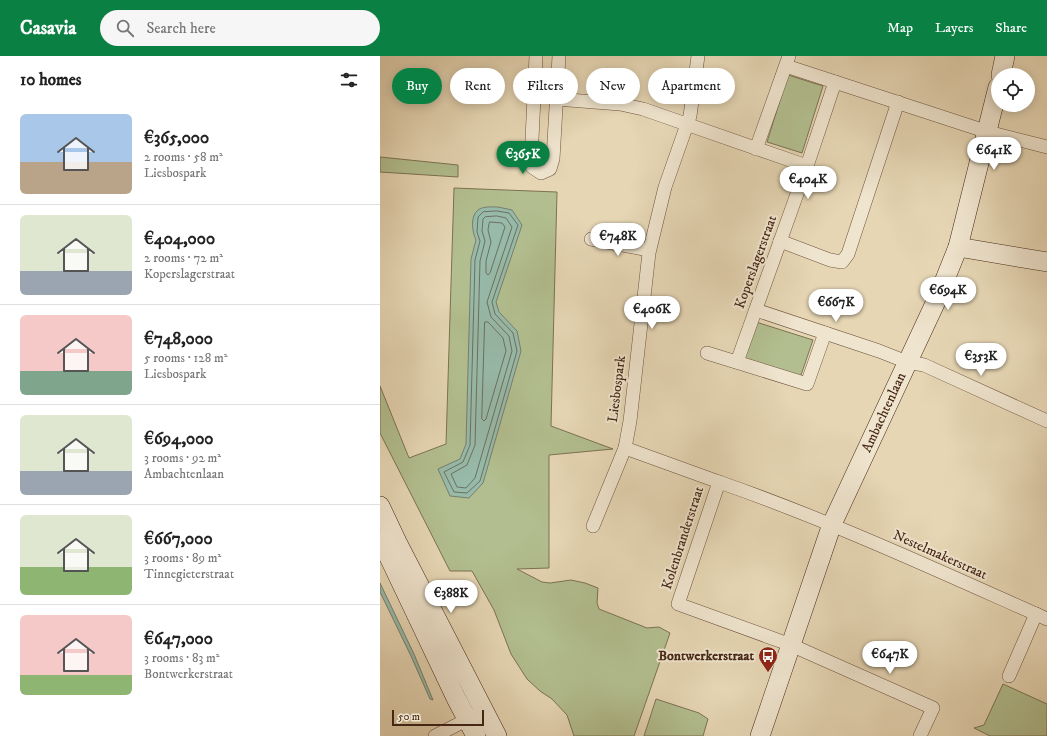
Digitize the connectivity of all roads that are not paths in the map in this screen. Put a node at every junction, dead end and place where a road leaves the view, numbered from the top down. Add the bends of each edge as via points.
1 (536, 56) edge
2 (559, 56) edge
3 (698, 56) edge
4 (1005, 56) edge
5 (787, 61) edge
6 (535, 68) edge
7 (558, 68) edge
8 (1002, 68) edge
9 (835, 82) junction
10 (578, 101) edge
11 (898, 102) junction
12 (534, 104) edge
13 (556, 104) edge
14 (992, 112) edge
15 (686, 124) junction
16 (988, 132) junction
17 (1047, 147) edge
18 (756, 150) junction
19 (807, 166) junction
20 (591, 239) dead end
21 (780, 241) junction
22 (958, 247) junction
23 (649, 250) junction
24 (1047, 262) edge
25 (756, 310) junction
26 (825, 333) junction
27 (707, 353) dead end
28 (736, 362) junction
29 (907, 362) junction
30 (1047, 421) edge
31 (625, 448) junction
32 (719, 482) junction
33 (380, 506) edge
34 (832, 524) junction
35 (593, 526) dead end
36 (380, 538) edge
37 (1041, 617) edge
38 (791, 645) junction
39 (1008, 676) dead end
40 (476, 715) junction
41 (435, 736) edge
42 (476, 736) edge
43 (497, 736) edge
44 (760, 736) edge
45 (920, 736) edge

1 - 6 street
2 - 7 street
3 - 15 street, Liesbospark via 690,116
4 - 8 street
5 - 9 street
5 - 18 street
9 - 11 street
9 - 19 street, Koperslagerstraat
10 - 15 street via 620,104
11 - 16 street
11 - 21 street via 848,254 842,262
12 - 13 street via 531,160 532,167 541,173 550,169
14 - 16 street, Ambachtenlaan
15 - 18 street
15 - 23 street, Liesbospark via 664,187
16 - 17 street
16 - 22 street, Ambachtenlaan
18 - 19 street
19 - 21 street, Koperslagerstraat
20 - 23 street
21 - 25 street, Koperslagerstraat
22 - 24 street
22 - 29 street, Ambachtenlaan
23 - 31 street, Liesbospark
25 - 26 street
25 - 28 street, Koperslagerstraat
26 - 28 street via 807,384
26 - 29 street
27 - 28 street
29 - 30 street via 924,365
29 - 34 street, Ambachtenlaan
31 - 32 street, Kolenbranderstraat
31 - 35 street, Liesbospark
32 - 34 street, Kolenbranderstraat
32 - 38 street, Kolenbranderstraat via 678,604
33 - 40 street
34 - 37 street, Nestelmakerstraat
34 - 38 street, Ambachtenlaan
36 - 40 street
37 - 39 street
38 - 44 street, Ambachtenlaan
38 - 45 street via 933,708
40 - 41 street
40 - 42 street
40 - 43 street

